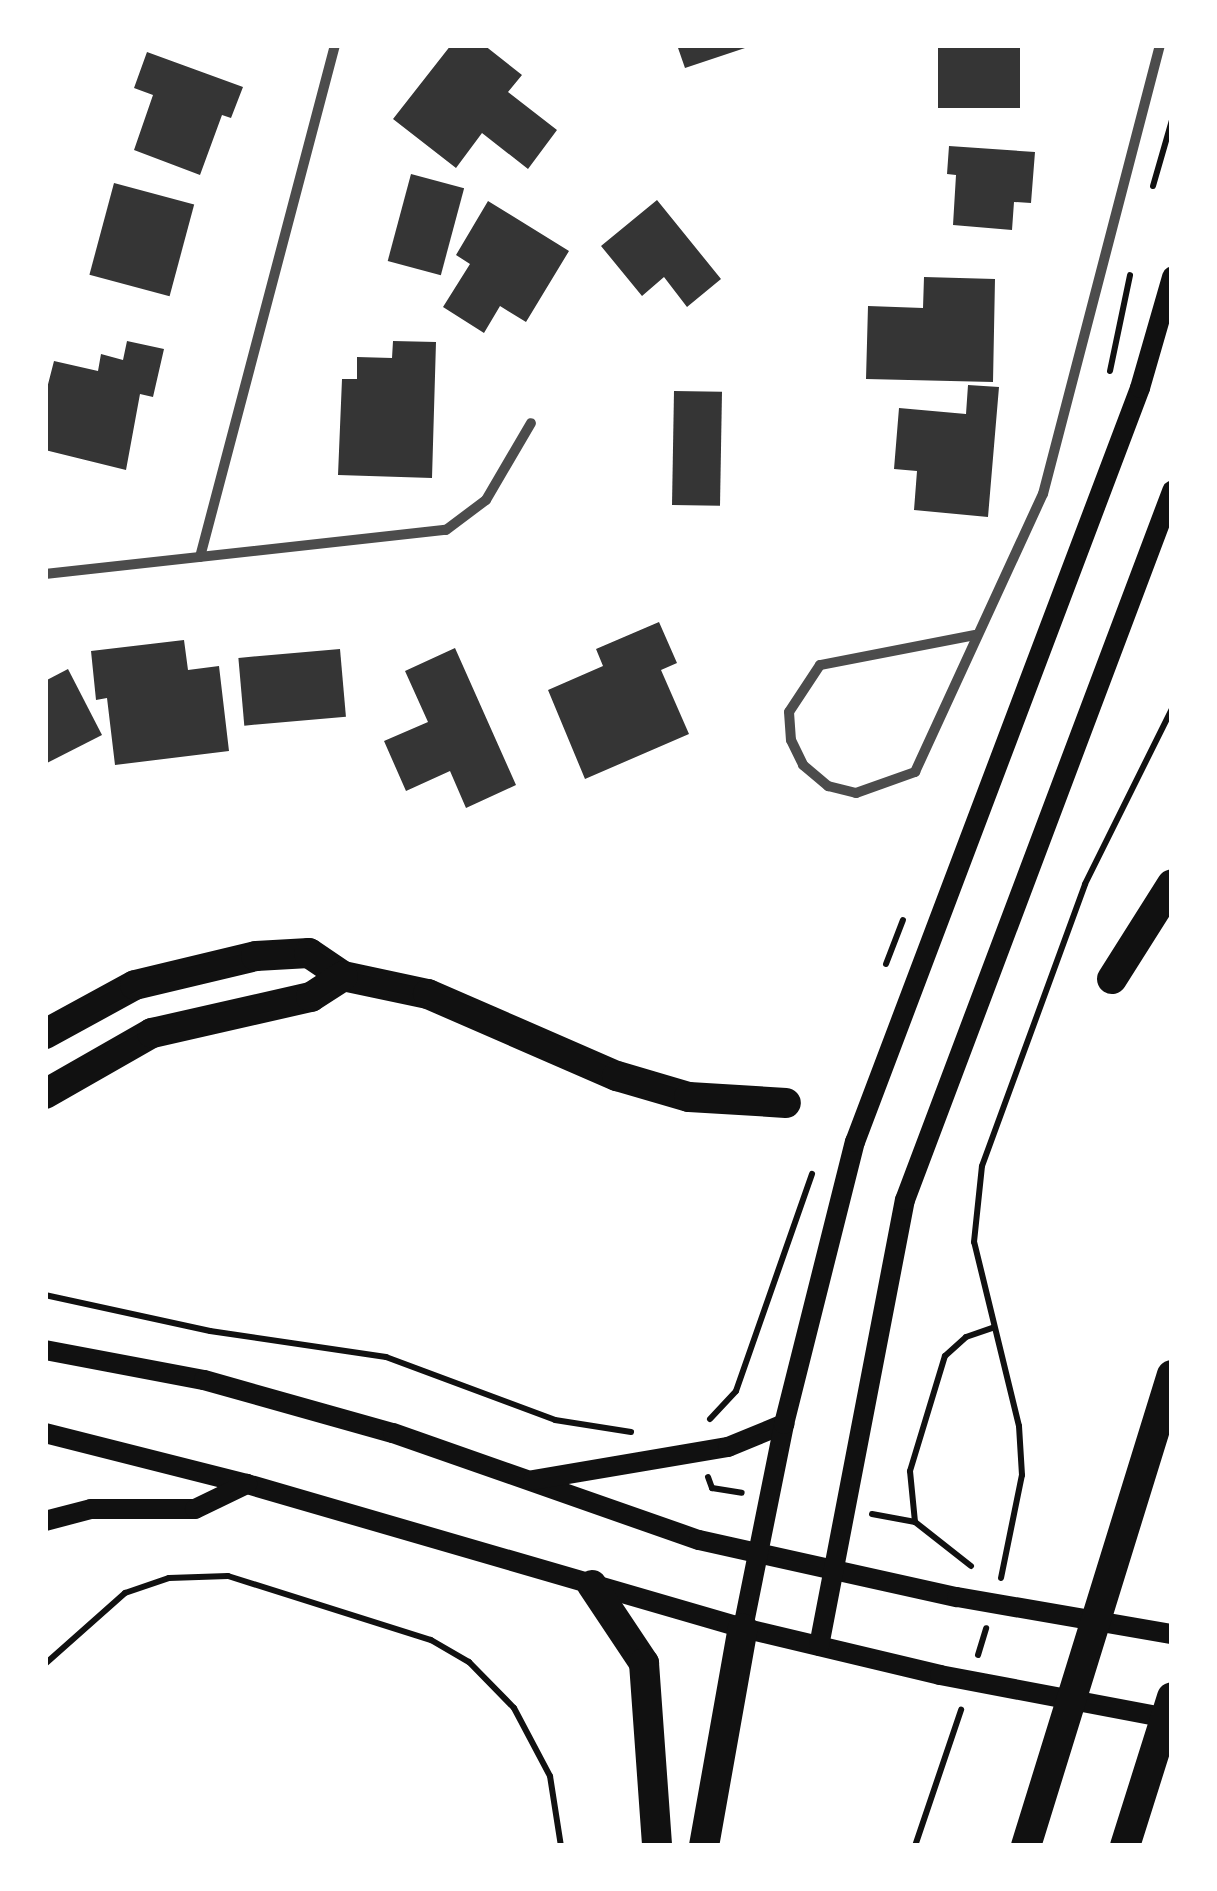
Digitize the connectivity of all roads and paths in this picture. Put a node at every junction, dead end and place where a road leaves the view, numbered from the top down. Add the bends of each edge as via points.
1 (336, 45) edge
2 (1160, 45) edge
3 (1172, 120) edge
4 (1150, 195) dead end
5 (1131, 270) dead end
6 (1172, 277) edge
7 (1109, 376) dead end
8 (531, 423) dead end
9 (1172, 491) edge
10 (200, 556) junction
11 (45, 574) edge
12 (975, 635) junction
13 (1172, 709) edge
14 (1172, 884) edge
15 (908, 907) dead end
16 (342, 976) junction
17 (1112, 979) dead end
18 (880, 981) dead end
19 (45, 1034) edge
20 (45, 1094) edge
21 (786, 1103) dead end
22 (814, 1168) dead end
23 (45, 1296) edge
24 (45, 1350) edge
25 (1172, 1375) edge
26 (784, 1424) junction
27 (704, 1425) dead end
28 (45, 1433) edge
29 (638, 1433) dead end
30 (530, 1480) junction
31 (248, 1484) junction
32 (45, 1521) edge
33 (756, 1553) junction
34 (836, 1571) junction
35 (977, 1571) dead end
36 (592, 1585) junction
37 (743, 1628) junction
38 (1172, 1634) edge
39 (819, 1646) junction
40 (45, 1664) edge
41 (1172, 1697) edge
42 (1172, 1718) edge
43 (561, 1846) edge
44 (656, 1846) edge
45 (704, 1846) edge
46 (1026, 1846) edge
47 (1125, 1846) edge

1 - 10 street
2 - 12 street via 1043,494
3 - 4 path
5 - 7 path
6 - 26 main road via 1140,388 855,1142
8 - 10 street via 486,500 446,530
9 - 34 main road via 906,1200
10 - 11 street
12 - 12 street via 820,665 789,712 790,740 803,765 828,786 856,793 915,772
13 - 35 path via 1085,884 982,1166 974,1242 992,1328 966,1337 945,1356 910,1471 916,1522
14 - 17 highway
15 - 18 path
16 - 19 highway via 310,953 256,956 134,985
16 - 20 highway via 311,996 152,1033
16 - 21 highway via 428,994 617,1076 689,1097
22 - 27 path via 736,1391
23 - 29 path via 192,1328 386,1357 555,1420
24 - 30 main road via 204,1380 393,1432
25 - 46 highway
26 - 30 main road via 728,1446
26 - 33 main road
28 - 31 main road
30 - 33 main road
31 - 32 main road via 195,1508 90,1509
31 - 36 main road
33 - 34 main road
33 - 37 main road
34 - 38 main road
34 - 39 main road
36 - 37 main road
36 - 44 highway via 644,1663
37 - 39 main road
37 - 45 highway
39 - 42 main road
40 - 43 path via 125,1593 169,1578 228,1576 431,1640 469,1662 514,1708 550,1776
41 - 47 highway

